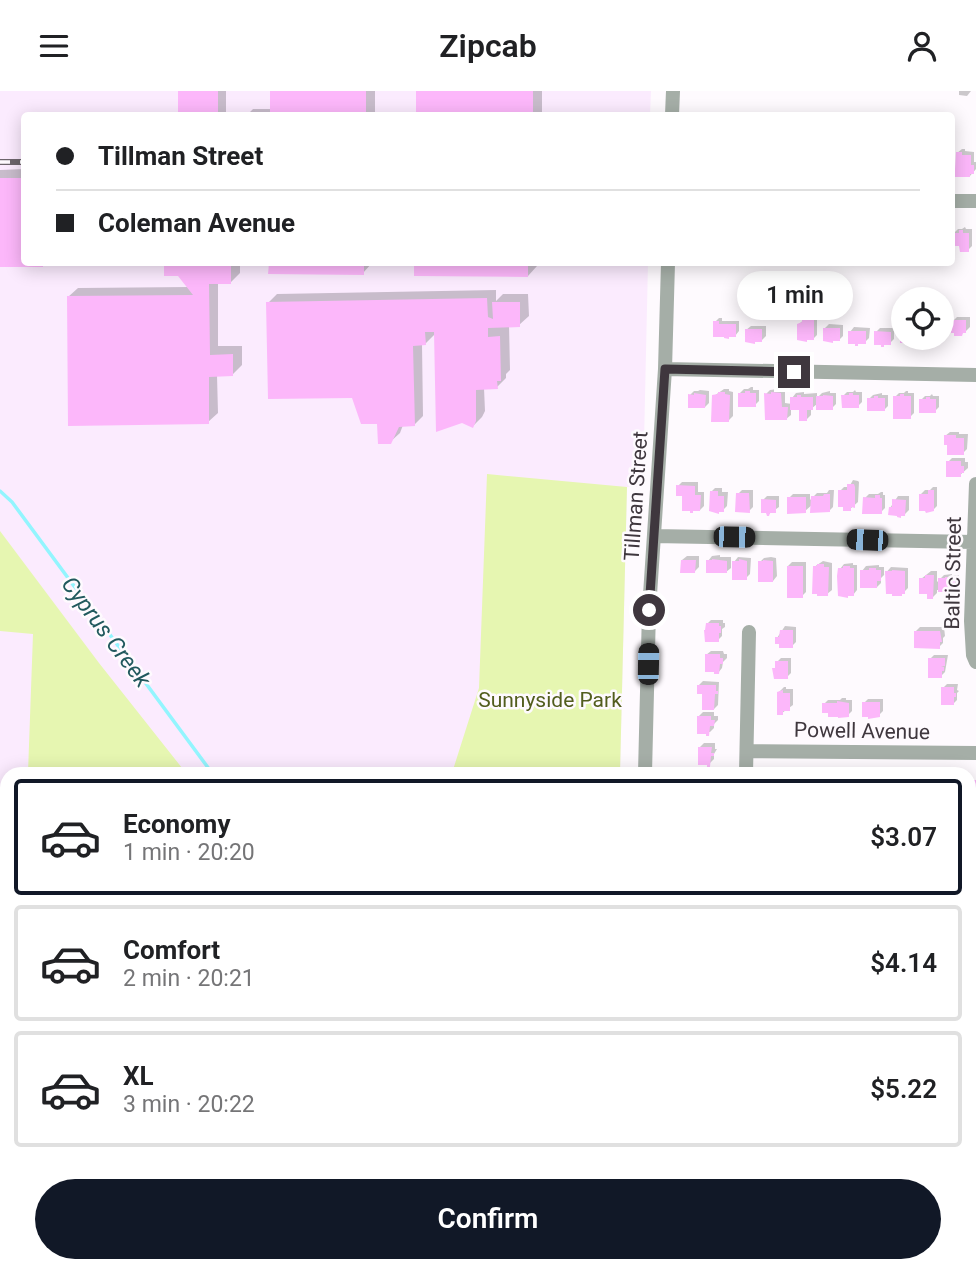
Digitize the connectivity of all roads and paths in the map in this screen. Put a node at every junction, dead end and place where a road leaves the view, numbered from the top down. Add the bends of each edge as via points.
1 (673, 91) edge
2 (672, 112) edge
3 (955, 201) edge
4 (976, 201) edge
5 (668, 266) edge
6 (665, 369) junction
7 (976, 375) edge
8 (976, 484) edge
9 (654, 535) junction
10 (973, 543) junction
11 (749, 632) dead end
12 (976, 662) edge
13 (747, 751) junction
14 (976, 753) edge
15 (645, 767) edge
16 (746, 767) edge

1 - 2 street
3 - 4 street
5 - 6 street, Tillman Street
6 - 7 street
6 - 9 street, Tillman Street
8 - 10 street, Baltic Street
9 - 10 street
9 - 15 street, Tillman Street
10 - 12 street, Baltic Street via 971,621
11 - 13 street
13 - 14 street, Powell Avenue
13 - 16 street

